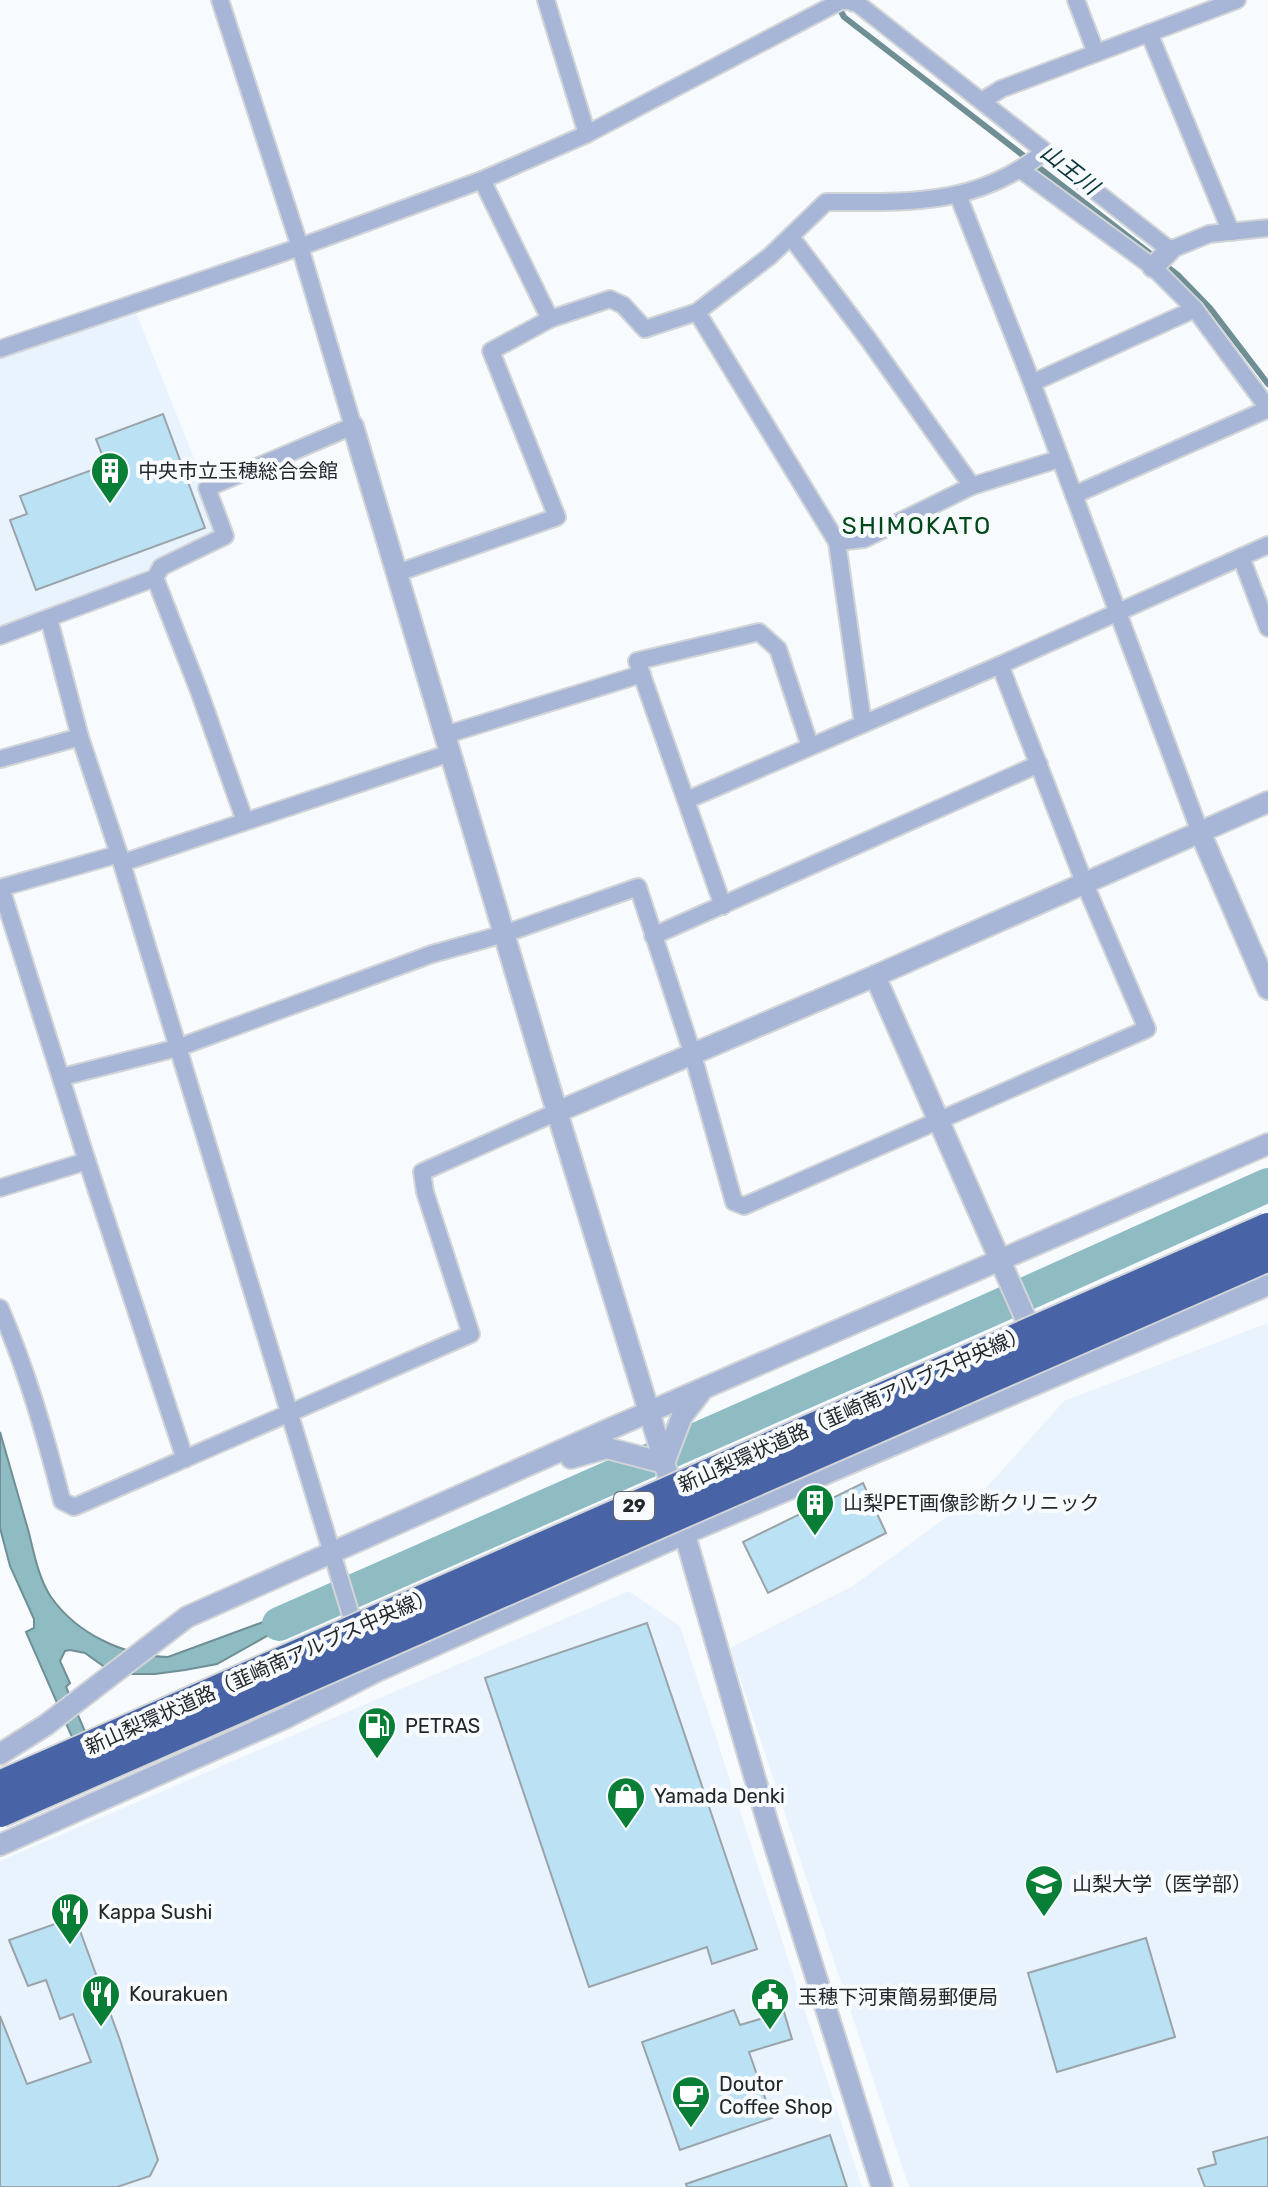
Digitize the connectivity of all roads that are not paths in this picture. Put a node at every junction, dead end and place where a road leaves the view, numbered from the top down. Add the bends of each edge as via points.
1 (220, 0) edge
2 (546, 0) edge
3 (854, 0) edge
4 (1076, 0) edge
5 (1237, 0) edge
6 (841, 1) edge
7 (1149, 33) junction
8 (1096, 53) junction
9 (982, 101) junction
10 (587, 134) junction
11 (1032, 161) junction
12 (482, 180) junction
13 (958, 195) junction
14 (1268, 228) edge
15 (1231, 232) junction
16 (791, 237) junction
17 (300, 247) junction
18 (1162, 259) junction
19 (1195, 309) junction
20 (697, 312) junction
21 (550, 319) junction
22 (0, 349) edge
23 (1032, 383) junction
24 (1268, 409) edge
25 (353, 426) junction
26 (1059, 459) junction
27 (972, 486) junction
28 (1074, 495) junction
29 (837, 542) junction
30 (1268, 545) edge
31 (1241, 557) junction
32 (397, 573) junction
33 (155, 578) junction
34 (1117, 612) junction
35 (49, 619) junction
36 (1268, 628) edge
37 (0, 636) edge
38 (1000, 665) junction
39 (642, 674) junction
40 (863, 724) junction
41 (80, 737) junction
42 (448, 744) junction
43 (810, 746) junction
44 (0, 759) edge
45 (1039, 764) junction
46 (687, 800) junction
47 (1268, 802) edge
48 (245, 821) junction
49 (1200, 832) junction
50 (120, 858) junction
51 (1084, 882) junction
52 (0, 888) edge
53 (723, 906) junction
54 (504, 934) junction
55 (653, 936) junction
56 (875, 976) junction
57 (1268, 989) edge
58 (177, 1048) junction
59 (692, 1052) junction
60 (62, 1077) junction
61 (557, 1112) junction
62 (938, 1119) junction
63 (1268, 1144) edge
64 (87, 1161) junction
65 (0, 1188) edge
66 (1268, 1228) edge
67 (1268, 1256) edge
68 (999, 1261) junction
69 (1268, 1285) edge
70 (0, 1308) edge
71 (1051, 1378) junction
72 (705, 1389) junction
73 (649, 1412) junction
74 (290, 1414) junction
75 (666, 1437) junction
76 (185, 1459) junction
77 (666, 1473) junction
78 (495, 1480) junction
79 (786, 1492) junction
80 (684, 1534) junction
81 (332, 1552) junction
82 (628, 1559) junction
83 (377, 1671) junction
84 (0, 1754) edge
85 (0, 1786) edge
86 (0, 1812) edge
87 (0, 1845) edge
88 (882, 2187) edge

1 - 17 street
2 - 10 street
3 - 6 street
3 - 9 street
4 - 8 street
5 - 7 street
6 - 10 street
7 - 8 street
7 - 15 street
8 - 9 street
9 - 11 street
10 - 12 street
11 - 13 street
11 - 18 street
11 - 18 street
12 - 17 street
12 - 21 street
13 - 16 street via 922,202 826,202
13 - 23 street
14 - 15 street
15 - 18 street via 1209,234
16 - 20 street
16 - 27 street
17 - 22 street
17 - 25 street
18 - 19 street
19 - 23 street
19 - 24 street
20 - 21 street via 645,329 610,299
20 - 29 street
21 - 32 street via 491,351 557,517
23 - 26 street
24 - 28 street
25 - 32 street
25 - 33 street via 207,488 225,536 161,567
26 - 27 street
26 - 28 street
27 - 29 street via 864,539
28 - 34 street
29 - 40 street
30 - 31 street
31 - 34 street
31 - 36 street
32 - 42 street
33 - 35 street
33 - 48 street
34 - 38 street
34 - 49 street
35 - 37 street
35 - 41 street
38 - 40 street
38 - 45 street
39 - 42 street
39 - 43 street via 637,661 759,632 778,649
39 - 46 street
40 - 43 street
41 - 44 street
41 - 50 street
42 - 48 street
42 - 54 street
43 - 46 street
45 - 51 street
45 - 53 street
46 - 53 street
47 - 49 street
48 - 50 street
49 - 51 street
49 - 57 street
50 - 52 street
50 - 58 street
51 - 56 street
51 - 62 street via 1147,1029
52 - 60 street
53 - 55 street
54 - 55 street via 638,887
54 - 58 street via 432,954
54 - 61 street
55 - 59 street
56 - 59 street
56 - 62 street
58 - 60 street
58 - 74 street
59 - 61 street
59 - 62 street via 734,1202 744,1206
60 - 64 street
61 - 73 street
61 - 74 street via 422,1172 471,1334
62 - 68 street
63 - 68 street
64 - 65 street
64 - 76 street
66 - 85 highway, 新山梨環状道路（韮崎南アルプス中央線） / 29, bridge
67 - 86 highway, 新山梨環状道路（韮崎南アルプス中央線） / 29, bridge
68 - 71 street
68 - 72 street
69 - 71 street
70 - 76 street via 37,1404 62,1501 74,1507
71 - 79 street
72 - 73 street
72 - 75 street
73 - 75 street
73 - 78 street
74 - 76 street
74 - 81 street
75 - 77 street
77 - 78 street via 630,1453 607,1448
77 - 79 street via 729,1500
77 - 80 street
77 - 82 street via 655,1519
78 - 81 street
79 - 80 street
80 - 82 street
80 - 88 street via 776,1853
81 - 83 street via 350,1612
81 - 84 street via 175,1625
82 - 83 street
83 - 87 street via 285,1718

